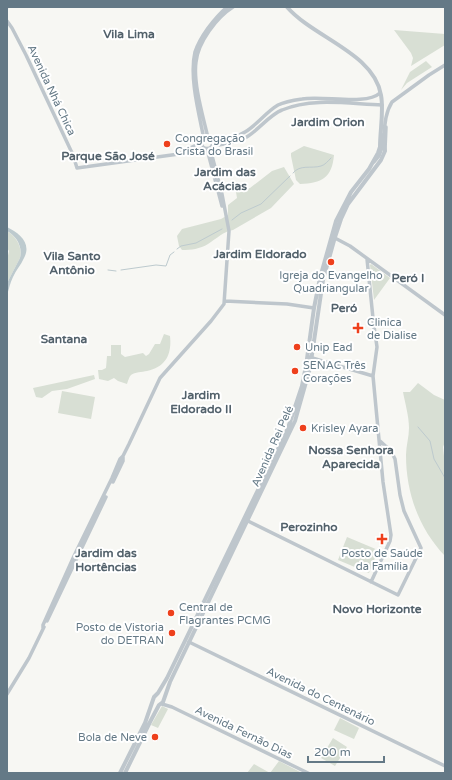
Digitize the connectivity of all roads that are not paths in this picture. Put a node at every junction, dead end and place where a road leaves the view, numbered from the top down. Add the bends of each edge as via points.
1 (227, 7) edge
2 (233, 7) edge
3 (287, 7) edge
4 (7, 22) edge
5 (445, 65) edge
6 (380, 93) junction
7 (372, 98) junction
8 (372, 105) junction
9 (382, 105) junction
10 (385, 124) junction
11 (380, 129) junction
12 (204, 139) junction
13 (212, 141) junction
14 (384, 143) junction
15 (208, 148) junction
16 (385, 150) junction
17 (179, 154) junction
18 (369, 168) junction
19 (333, 237) junction
20 (367, 258) junction
21 (225, 301) junction
22 (314, 308) junction
23 (445, 315) edge
24 (310, 357) junction
25 (374, 376) junction
26 (380, 441) junction
27 (246, 520) junction
28 (371, 582) junction
29 (189, 642) junction
30 (7, 694) edge
31 (156, 696) junction
32 (153, 701) junction
33 (162, 702) junction
34 (445, 766) edge
35 (120, 773) edge
36 (125, 773) edge
37 (308, 773) edge

1 - 12 street via 202,36 194,61 193,78
2 - 12 street via 217,20 196,61
3 - 6 main road, Avenida Rei Pelé via 303,22 360,61 370,71
4 - 17 street, Avenida Nhá Chica via 26,55 77,168
5 - 10 street via 392,102
6 - 7 street
6 - 9 main road, Avenida Rei Pelé
7 - 8 street
7 - 13 street via 303,99 279,105 244,133
8 - 9 street
8 - 15 street via 315,103 291,106 280,111 244,138
9 - 11 main road, Avenida Rei Pelé
10 - 14 street
10 - 16 street
11 - 14 main road
11 - 18 main road, Avenida Rei Pelé via 380,147
12 - 13 street
12 - 15 street via 202,145
12 - 17 street via 197,146
13 - 15 street
14 - 16 main road
14 - 18 street via 379,156
15 - 17 street
15 - 21 street via 222,194 229,231
16 - 19 main road, Avenida Rei Pelé via 381,160 348,204
18 - 19 main road, Avenida Rei Pelé via 350,192 340,211
19 - 20 street
19 - 22 main road, Avenida Rei Pelé
19 - 24 main road, Avenida Rei Pelé
20 - 23 street
20 - 25 street via 377,341
21 - 22 street
21 - 30 street via 211,321 160,378 29,658
22 - 24 main road, Avenida Rei Pelé
24 - 25 street
24 - 27 main road, Avenida Rei Pelé via 304,387 288,428
25 - 26 street
26 - 28 street via 391,535
26 - 28 street via 391,451 395,459 404,511 421,548 398,595
27 - 28 street
27 - 29 main road, Avenida Rei Pelé
27 - 31 main road, Avenida Rei Pelé
29 - 33 main road, Avenida Rei Pelé
29 - 34 street, Avenida do Centenário
31 - 32 main road, Avenida Rei Pelé
31 - 33 main road via 159,695
32 - 33 main road via 156,705
32 - 35 main road, Avenida Rei Pelé
33 - 36 main road, Avenida Rei Pelé
33 - 37 street, Avenida Fernão Dias

